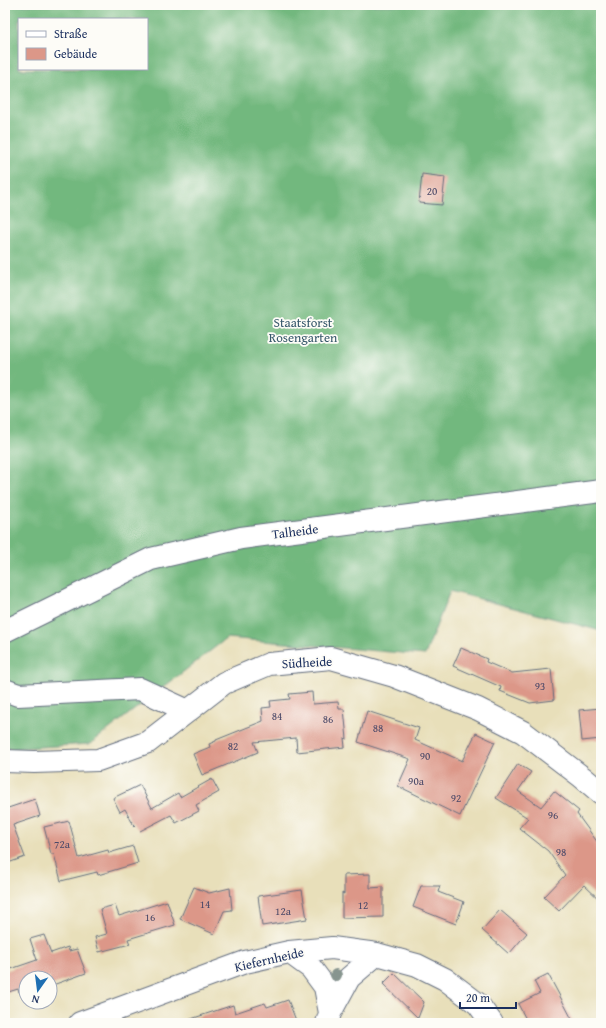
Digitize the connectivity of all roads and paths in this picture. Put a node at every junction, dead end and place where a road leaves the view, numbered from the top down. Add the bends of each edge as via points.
1 (601, 491) edge
2 (5, 631) edge
3 (5, 690) edge
4 (188, 711) junction
5 (5, 761) edge
6 (601, 793) edge
7 (289, 952) junction
8 (377, 954) junction
9 (329, 1018) edge
10 (80, 1023) edge
11 (492, 1023) edge

1 - 2 street, Talheide via 241,538 151,559
3 - 4 street via 18,695 140,690
4 - 5 street, Südheide via 148,742 98,760
4 - 6 street, Südheide via 224,683 269,664 331,658 394,676 478,709 523,732
7 - 8 street, Kiefernheide via 332,948
7 - 9 street via 311,968 325,987
7 - 10 street, Kiefernheide via 245,962
8 - 9 street via 349,978
8 - 11 street, Kiefernheide via 417,965 445,979 478,1004

